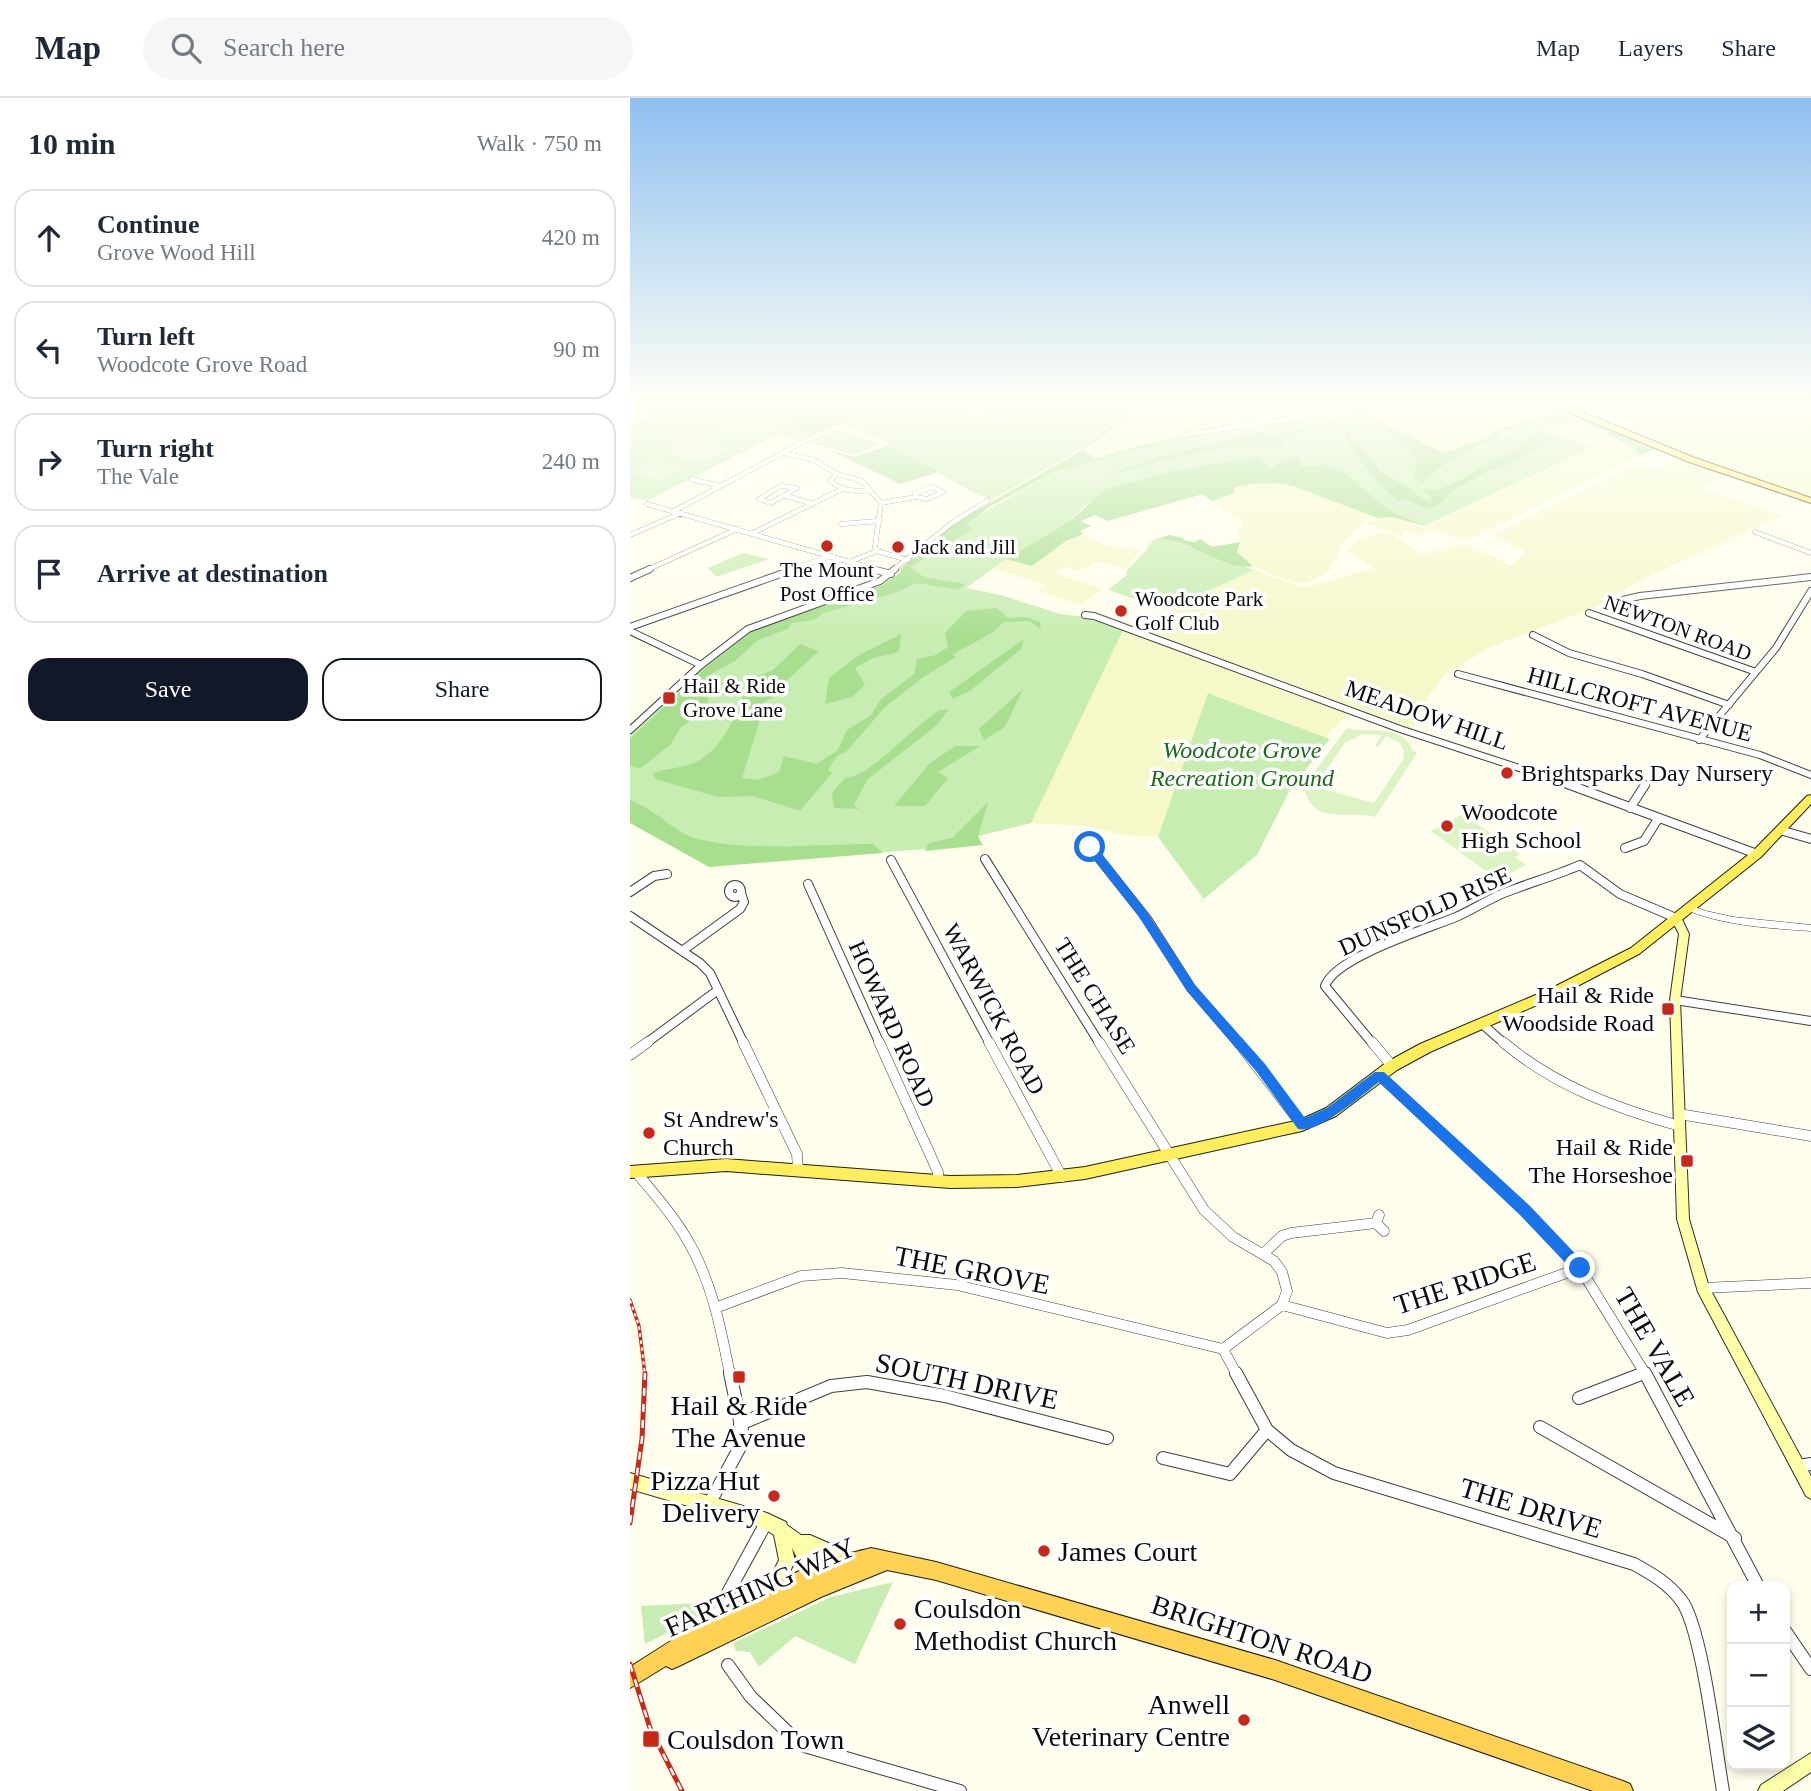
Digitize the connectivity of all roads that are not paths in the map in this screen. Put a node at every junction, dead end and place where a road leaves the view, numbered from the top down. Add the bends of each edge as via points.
1 (706, 482) edge
2 (728, 482) edge
3 (832, 482) edge
4 (863, 482) edge
5 (1756, 482) edge
6 (720, 486) junction
7 (842, 489) junction
8 (870, 490) junction
9 (786, 496) junction
10 (916, 497) junction
11 (988, 500) dead end
12 (1811, 501) edge
13 (810, 503) junction
14 (881, 503) junction
15 (647, 504) dead end
16 (674, 511) junction
17 (681, 513) junction
18 (879, 520) junction
19 (841, 524) dead end
20 (737, 529) junction
21 (1755, 532) dead end
22 (753, 533) junction
23 (630, 535) edge
24 (877, 551) junction
25 (1811, 553) edge
26 (831, 556) junction
27 (908, 560) junction
28 (849, 562) junction
29 (891, 574) junction
30 (1811, 577) edge
31 (630, 578) edge
32 (1801, 578) junction
33 (1811, 590) edge
34 (1609, 603) dead end
35 (1589, 613) dead end
36 (1084, 615) dead end
37 (630, 629) edge
38 (1533, 635) dead end
39 (701, 665) junction
40 (1756, 673) junction
41 (1458, 674) dead end
42 (1728, 705) junction
43 (630, 730) edge
44 (1699, 740) junction
45 (1811, 775) edge
46 (1645, 785) dead end
47 (1811, 798) edge
48 (1630, 808) junction
49 (1658, 819) junction
50 (1780, 830) junction
51 (1088, 839) dead end
52 (1811, 839) edge
53 (1625, 848) dead end
54 (1757, 854) junction
55 (985, 859) dead end
56 (891, 860) dead end
57 (667, 874) dead end
58 (808, 884) dead end
59 (630, 892) edge
60 (741, 893) dead end
61 (1689, 908) junction
62 (630, 916) edge
63 (1676, 918) junction
64 (640, 922) junction
65 (630, 929) edge
66 (1811, 929) edge
67 (682, 951) junction
68 (718, 990) junction
69 (1675, 1000) junction
70 (1811, 1021) edge
71 (1481, 1023) junction
72 (630, 1055) edge
73 (1392, 1066) junction
74 (1379, 1075) junction
75 (1680, 1120) junction
76 (1302, 1125) junction
77 (1811, 1136) edge
78 (1172, 1154) junction
79 (798, 1170) junction
80 (633, 1172) edge
81 (1062, 1177) junction
82 (938, 1181) junction
83 (1384, 1231) dead end
84 (1264, 1253) junction
85 (1580, 1268) junction
86 (1811, 1283) edge
87 (1703, 1288) junction
88 (1282, 1305) junction
89 (715, 1308) junction
90 (1223, 1349) junction
91 (1645, 1373) junction
92 (1579, 1398) dead end
93 (740, 1424) junction
94 (1540, 1427) dead end
95 (1267, 1430) junction
96 (1107, 1438) dead end
97 (1163, 1458) dead end
98 (1805, 1465) edge
99 (630, 1481) edge
100 (1811, 1491) edge
101 (708, 1506) junction
102 (773, 1525) junction
103 (1735, 1538) junction
104 (799, 1543) junction
105 (850, 1561) junction
106 (884, 1561) junction
107 (1756, 1581) edge
108 (812, 1583) junction
109 (768, 1597) junction
110 (724, 1600) dead end
111 (1790, 1638) edge
112 (658, 1662) junction
113 (736, 1669) dead end
114 (1811, 1669) edge
115 (630, 1678) edge
116 (1811, 1762) edge
117 (1614, 1789) edge
118 (960, 1791) edge
119 (1723, 1791) edge
120 (1767, 1791) edge

1 - 6 street
2 - 6 street
3 - 7 street
4 - 8 street
5 - 12 main road
6 - 16 street
7 - 8 street
7 - 13 street
8 - 14 street
9 - 9 street via 771,503 758,499 781,486 797,488
9 - 13 street
10 - 10 street via 915,493 930,488 943,492 927,499
10 - 14 street
11 - 27 street
13 - 22 street
14 - 18 street
15 - 16 street
16 - 17 street
17 - 20 street
17 - 23 street
18 - 19 street
18 - 24 street
20 - 22 street
20 - 31 street
21 - 25 street
22 - 26 street
24 - 27 street
24 - 28 street
26 - 28 street
26 - 37 street
27 - 29 street
28 - 29 street
29 - 39 street via 756,625
30 - 32 street
32 - 33 street
32 - 34 street via 1641,595
33 - 40 street
35 - 40 street, NEWTON ROAD
36 - 48 street, MEADOW HILL via 1188,648 1400,729
37 - 39 street
38 - 42 street via 1573,657 1629,670
39 - 43 street
40 - 42 street
41 - 44 street, HILLCROFT AVENUE
42 - 44 street
44 - 45 street, HILLCROFT AVENUE via 1760,755
46 - 48 street
47 - 50 main road
48 - 49 street, MEADOW HILL
49 - 53 street via 1644,841
49 - 54 street, MEADOW HILL
50 - 52 street
50 - 54 main road
51 - 76 street via 1191,988
54 - 61 main road
55 - 78 street, THE CHASE
56 - 81 street, WARWICK ROAD
57 - 59 street via 654,876
58 - 82 street, HOWARD ROAD via 938,1172
60 - 67 street via 744,902 740,909
61 - 63 main road
61 - 66 street via 1703,915
62 - 64 street
63 - 69 main road via 1684,934
63 - 71 main road via 1635,951 1600,971
63 - 73 street, DUNSFOLD RISE via 1620,894 1582,866 1504,893 1366,953 1325,981 1325,986
64 - 65 street
64 - 67 street
67 - 68 street via 706,967
68 - 72 street
68 - 79 street via 797,1154
69 - 70 street
69 - 75 main road
71 - 73 main road
71 - 75 street via 1528,1064 1564,1086 1602,1104
73 - 74 main road
74 - 76 main road via 1331,1112
74 - 85 street, THE VALE via 1525,1210
75 - 77 street
75 - 87 main road via 1683,1219
76 - 78 main road
78 - 81 main road
78 - 84 street, THE CHASE via 1204,1210 1233,1237
79 - 80 main road via 726,1165
79 - 82 main road
80 - 89 street via 671,1214 693,1249
81 - 82 main road
83 - 84 street via 1377,1219 1292,1233
84 - 88 street via 1282,1272 1287,1291
85 - 88 street, THE RIDGE via 1408,1330 1387,1332
85 - 91 street, THE VALE
86 - 87 street
87 - 98 main road
88 - 90 street
89 - 90 street, THE GROVE via 802,1276 890,1276 957,1285
89 - 93 street
90 - 95 street, THE DRIVE
91 - 92 street
91 - 103 street, THE VALE
93 - 96 street, SOUTH DRIVE via 831,1385 867,1382 946,1395
93 - 101 street via 743,1441
94 - 103 street
95 - 97 street via 1230,1474
95 - 119 street, THE DRIVE via 1291,1450 1334,1474 1634,1564 1660,1578 1683,1602 1696,1638
98 - 100 main road
99 - 101 main road, BRIGHTON ROAD
101 - 102 main road, BRIGHTON ROAD
102 - 104 main road, BRIGHTON ROAD
102 - 109 main road via 786,1561
102 - 110 street
103 - 107 street, THE VALE
104 - 105 main road, BRIGHTON ROAD via 810,1543
104 - 108 main road
105 - 106 highway, BRIGHTON ROAD via 871,1557
105 - 108 highway
106 - 108 highway, FARTHING WAY via 870,1570
106 - 117 highway, BRIGHTON ROAD via 963,1578 1276,1670
108 - 109 highway, FARTHING WAY
108 - 112 highway, FARTHING WAY via 672,1659
109 - 112 highway, FARTHING WAY via 705,1630
111 - 114 street
112 - 115 highway, FARTHING WAY
113 - 118 street via 751,1697 801,1745
116 - 120 main road

